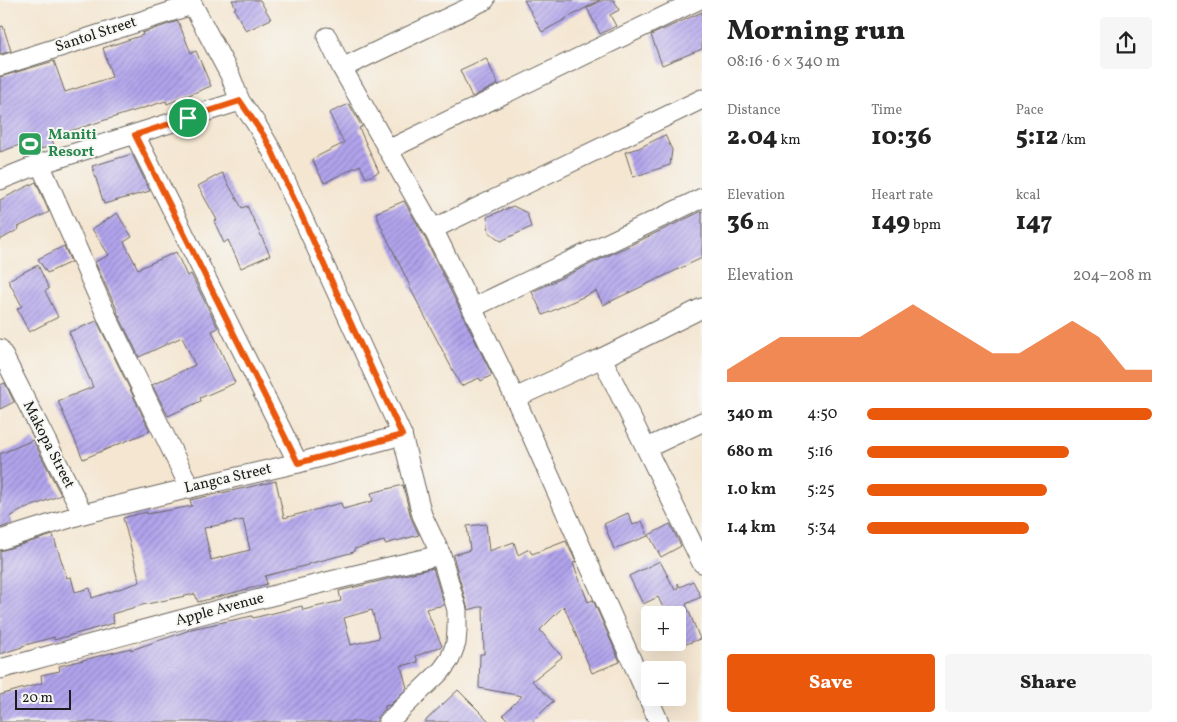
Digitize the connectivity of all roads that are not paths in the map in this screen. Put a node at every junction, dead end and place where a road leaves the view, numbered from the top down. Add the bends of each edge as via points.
1 (485, 0) edge
2 (698, 0) edge
3 (191, 2) edge
4 (327, 37) dead end
5 (0, 66) edge
6 (342, 68) junction
7 (702, 99) edge
8 (240, 101) junction
9 (135, 135) junction
10 (388, 150) junction
11 (40, 164) junction
12 (0, 180) edge
13 (702, 198) edge
14 (433, 229) junction
15 (472, 308) junction
16 (702, 308) edge
17 (0, 349) edge
18 (602, 358) junction
19 (515, 398) junction
20 (702, 422) edge
21 (402, 435) junction
22 (647, 448) junction
23 (298, 463) junction
24 (190, 488) junction
25 (84, 514) junction
26 (0, 540) edge
27 (441, 555) junction
28 (702, 563) edge
29 (0, 669) edge
30 (388, 722) edge
31 (659, 722) edge

1 - 6 street
2 - 10 street
3 - 5 street, Santol Street
3 - 8 street via 230,75
4 - 6 street
6 - 10 street
7 - 14 street
8 - 9 street
8 - 21 street via 272,151
9 - 11 street
9 - 23 street
10 - 14 street
11 - 12 street
11 - 24 street via 108,319
13 - 15 street
14 - 15 street
15 - 19 street
16 - 18 street
17 - 25 street, Makopa Street
18 - 19 street
18 - 22 street
19 - 31 street
20 - 22 street
21 - 23 street, Langca Street
21 - 27 street via 422,515
22 - 28 street
23 - 24 street, Langca Street
24 - 25 street, Langca Street
25 - 26 street, Langca Street
27 - 29 street, Apple Avenue via 268,597
27 - 30 street via 457,610 456,643 442,670

